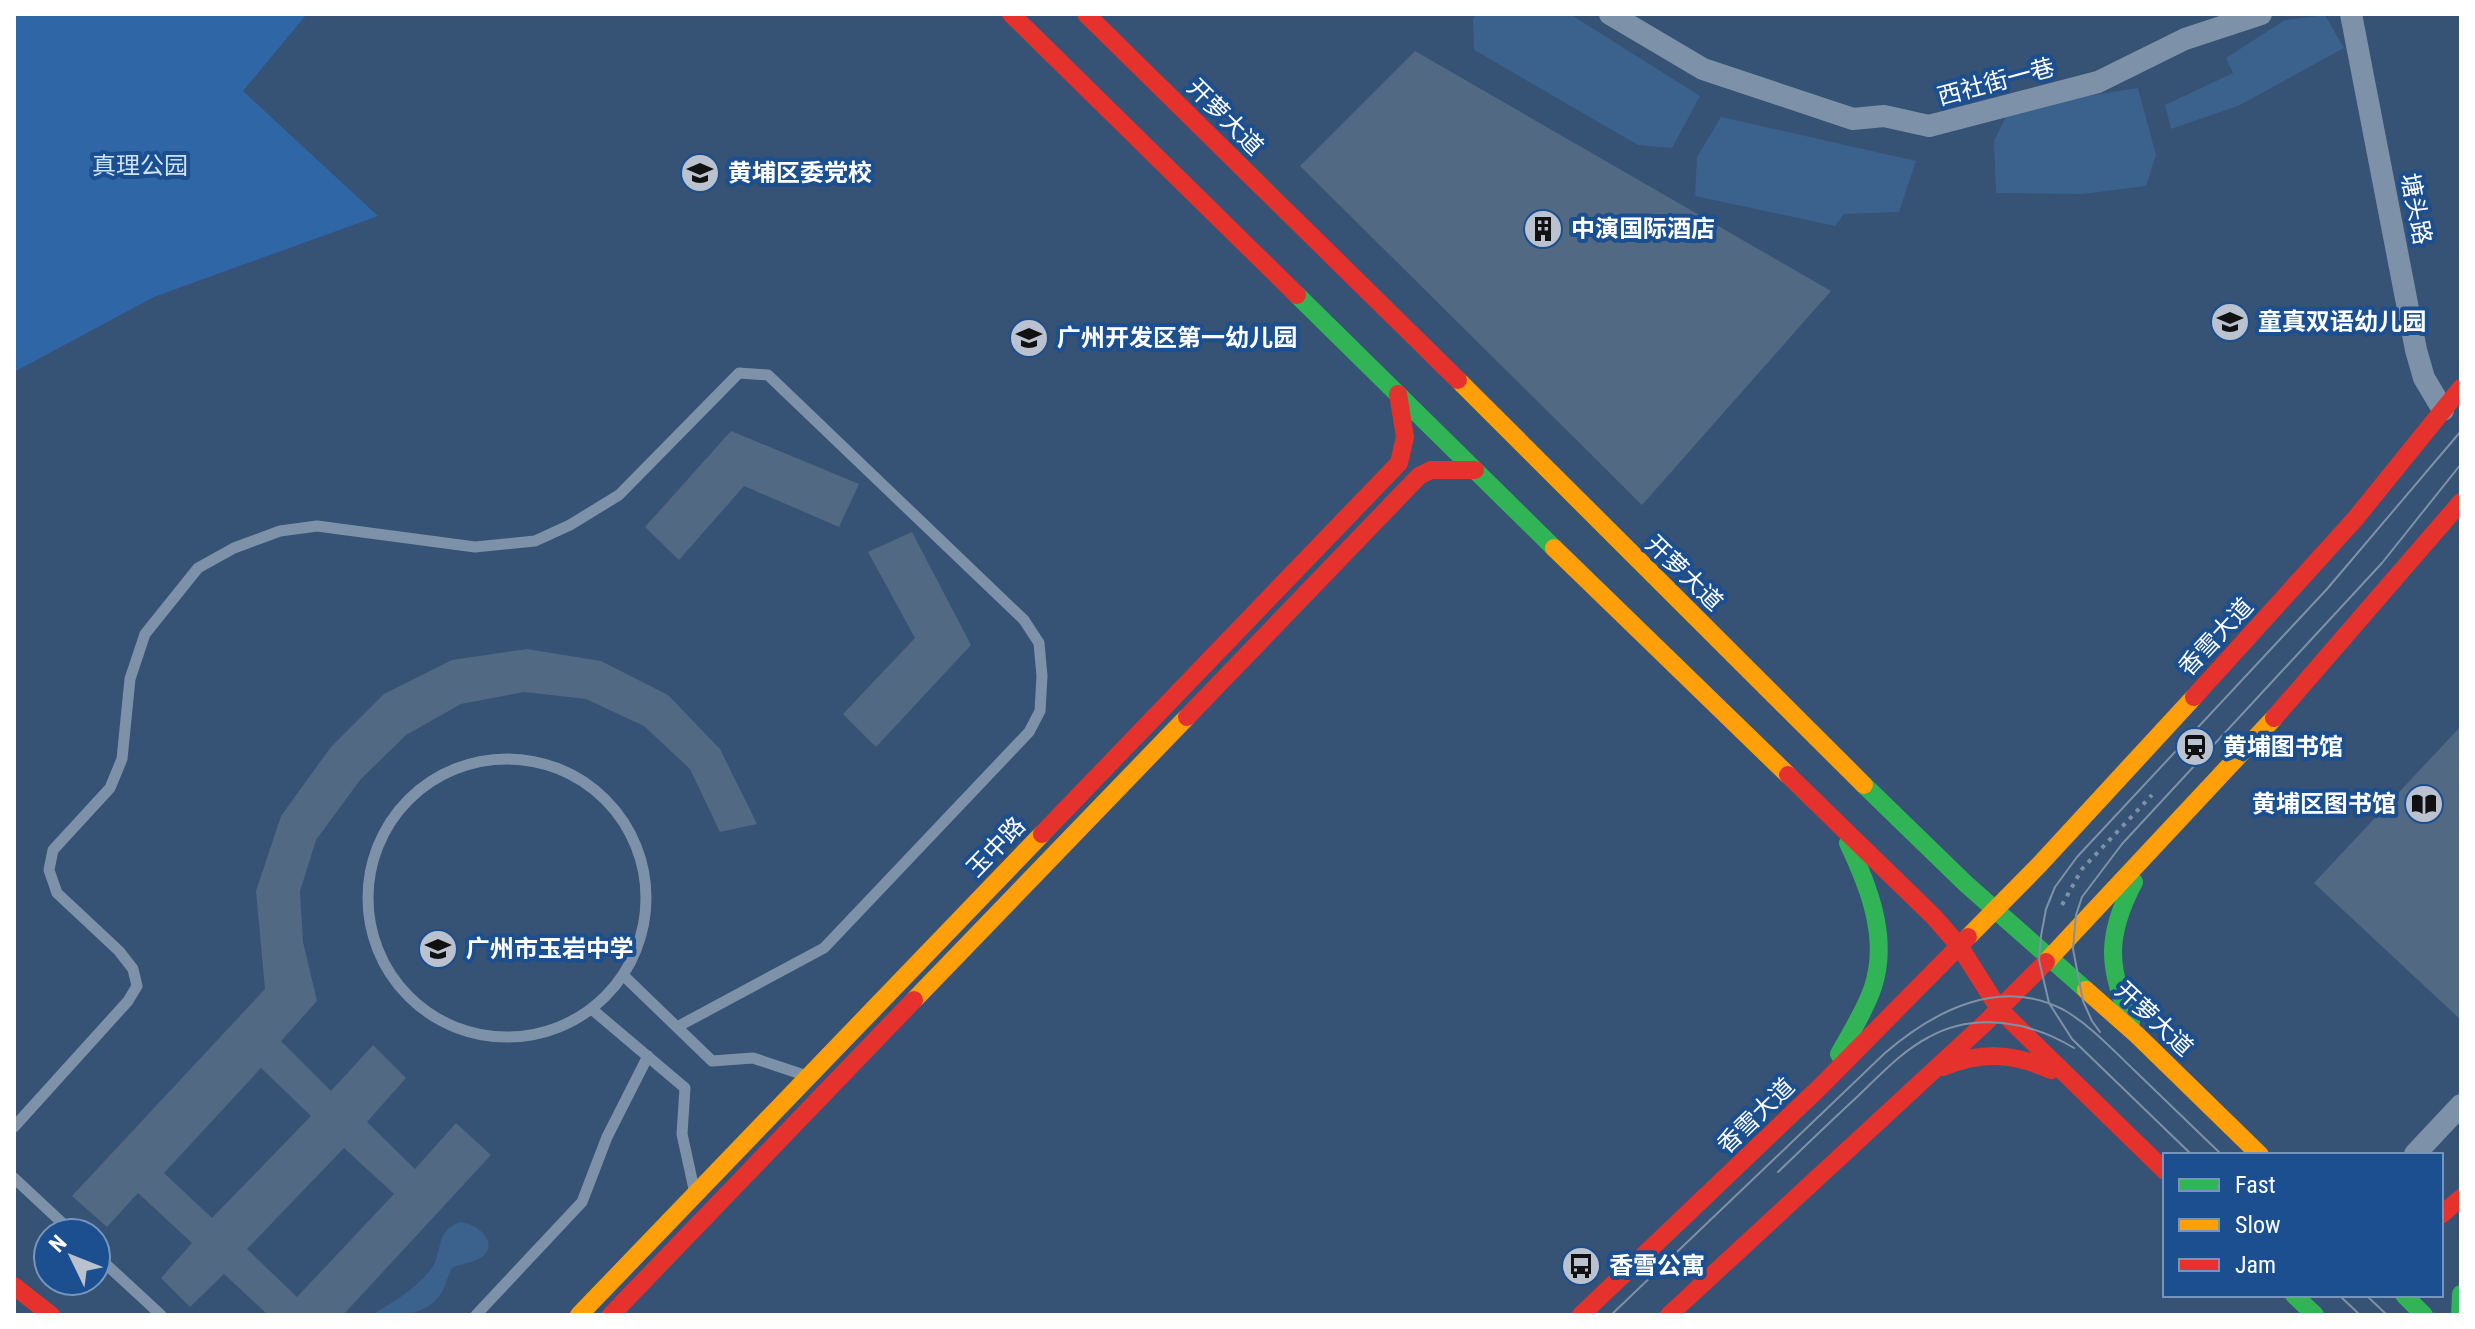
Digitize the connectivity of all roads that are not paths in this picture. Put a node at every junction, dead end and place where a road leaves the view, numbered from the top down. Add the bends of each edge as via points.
1 (1011, 14) edge
2 (1086, 14) edge
3 (1610, 14) edge
4 (2261, 14) edge
5 (2351, 14) edge
6 (2461, 388) edge
7 (1398, 394) junction
8 (2443, 410) junction
9 (1475, 470) junction
10 (2461, 502) edge
11 (1814, 736) junction
12 (1780, 766) junction
13 (1838, 822) junction
14 (2152, 851) junction
15 (1996, 910) junction
16 (1960, 947) junction
17 (2050, 958) junction
18 (623, 975) junction
19 (1999, 1009) junction
20 (594, 1011) junction
21 (677, 1027) junction
22 (2137, 1035) junction
23 (648, 1056) junction
24 (1929, 1073) junction
25 (808, 1076) junction
26 (2067, 1077) junction
27 (1821, 1086) junction
28 (2461, 1105) edge
29 (14, 1127) edge
30 (2258, 1153) edge
31 (2416, 1153) edge
32 (2163, 1169) edge
33 (14, 1178) edge
34 (695, 1194) junction
35 (2461, 1198) edge
36 (2443, 1213) edge
37 (56, 1217) edge
38 (112, 1270) edge
39 (14, 1286) edge
40 (2461, 1294) edge
41 (2296, 1297) edge
42 (2406, 1297) edge
43 (51, 1315) edge
44 (161, 1315) edge
45 (476, 1315) edge
46 (579, 1315) edge
47 (611, 1315) edge
48 (1581, 1315) edge
49 (1669, 1315) edge
50 (2315, 1315) edge
51 (2424, 1315) edge
52 (2460, 1315) edge

1 - 7 main road
2 - 11 main road, 开萝大道
3 - 4 street, 西社街一巷 via 1703,69 1853,119 1884,116 1929,126 2098,82 2185,39
5 - 8 street, 塘头路 via 2416,350 2424,378
6 - 8 main road, 香雪大道
7 - 9 main road
7 - 25 main road, 玉中路 via 1406,427 1399,463
8 - 15 main road, 香雪大道 via 2279,605
9 - 12 main road
9 - 47 main road, 玉中路 via 1431,470 1419,476
10 - 14 main road
11 - 12 main road via 1828,764 1819,770
11 - 15 main road, 开萝大道
12 - 13 main road
13 - 16 main road
13 - 27 main road via 1865,877 1879,959 1874,985
14 - 17 main road
14 - 22 main road via 2127,895 2112,940 2110,966 2116,990
15 - 16 main road, 香雪大道
15 - 17 main road, 开萝大道
16 - 19 main road
16 - 27 main road, 香雪大道
17 - 19 main road
17 - 22 main road, 开萝大道
18 - 20 lane
18 - 20 lane via 640,942 647,905 644,867 631,832 609,802 580,778 545,763 508,758 471,763 436,778 407,801 384,831 371,866 367,904 373,940 389,974 413,1003 444,1024 480,1036 517,1038 554,1030
18 - 21 lane
19 - 24 main road
19 - 26 main road
20 - 23 lane
21 - 25 lane via 712,1061 753,1058
21 - 29 lane via 824,948 1029,732 1040,711 1039,643 1024,620 768,375 739,373 619,495 535,541 475,547 317,526 269,535 198,568 145,634 130,679 122,759 110,788 53,850 49,870 57,893 119,951 133,969 137,986
22 - 30 main road, 开萝大道
23 - 34 lane via 685,1088 682,1134
23 - 45 lane via 582,1202
24 - 26 main road via 1988,1053 2016,1056
24 - 49 main road
25 - 34 main road, 玉中路
26 - 32 main road
27 - 48 main road, 香雪大道
28 - 31 street
33 - 37 lane
34 - 46 main road, 玉中路
35 - 36 main road
38 - 44 lane
39 - 43 main road
40 - 52 main road
41 - 50 main road
42 - 51 main road

